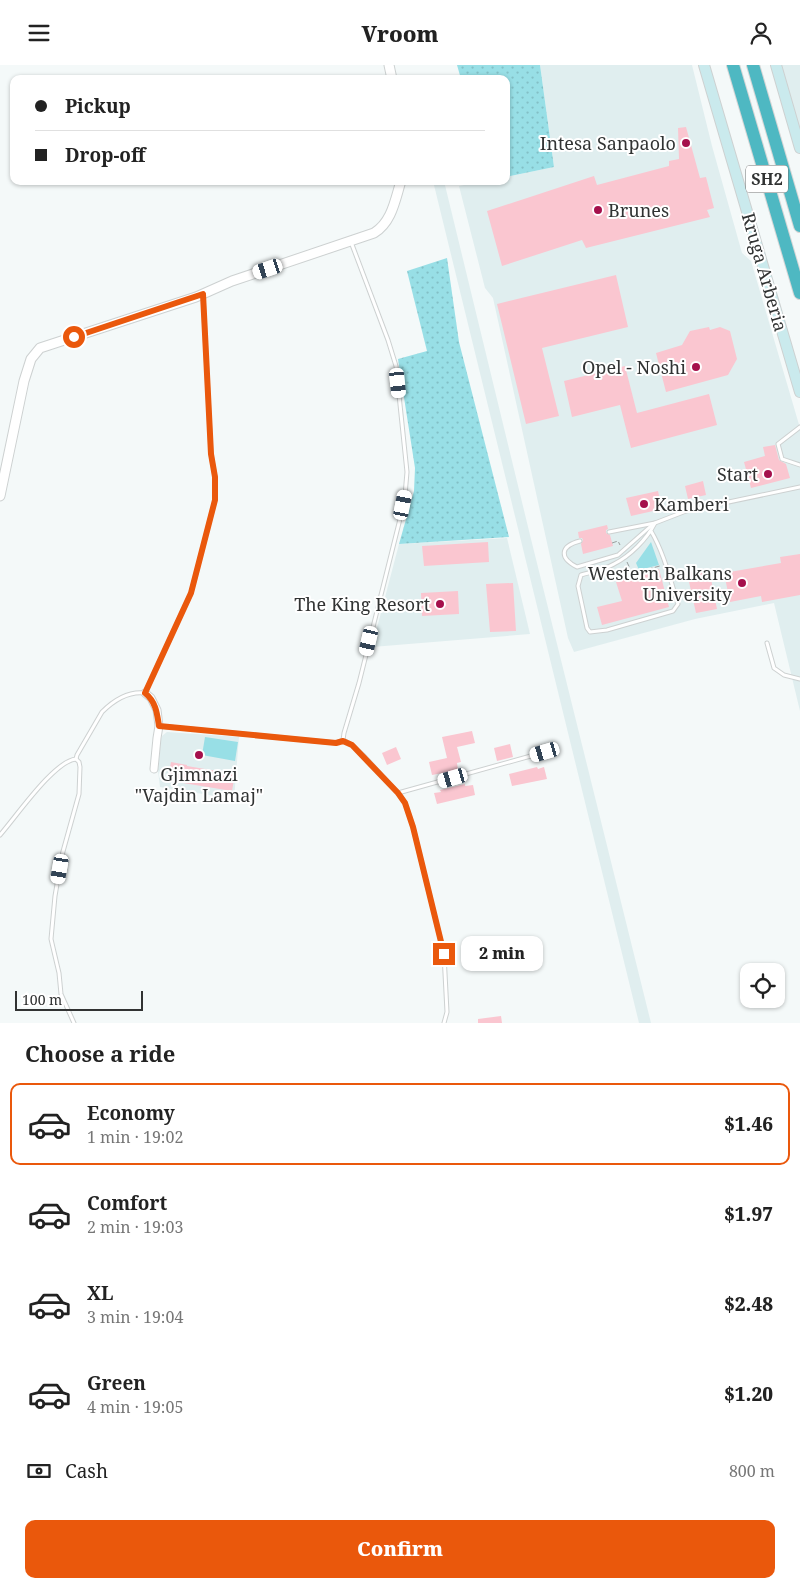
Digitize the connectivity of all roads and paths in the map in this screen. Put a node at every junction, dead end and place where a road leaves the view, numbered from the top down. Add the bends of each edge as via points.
1 (704, 65) edge
2 (733, 65) edge
3 (753, 65) edge
4 (776, 65) edge
5 (800, 148) edge
6 (400, 185) edge
7 (800, 226) edge
8 (351, 241) junction
9 (800, 293) edge
10 (203, 294) junction
11 (800, 392) edge
12 (800, 427) edge
13 (800, 465) edge
14 (800, 487) edge
15 (0, 496) edge
16 (655, 523) junction
17 (651, 531) junction
18 (609, 532) dead end
19 (580, 541) dead end
20 (665, 565) junction
21 (632, 573) dead end
22 (767, 643) dead end
23 (800, 679) edge
24 (145, 693) junction
25 (159, 726) junction
26 (343, 741) junction
27 (545, 752) dead end
28 (76, 759) junction
29 (154, 769) dead end
30 (398, 793) junction
31 (0, 835) edge
32 (74, 1023) edge
33 (444, 1023) edge

1 - 11 main road, Rruga Arberia
2 - 9 highway, SH2
3 - 7 highway, SH2
4 - 5 main road
6 - 8 street via 385,225 374,233
8 - 10 street
8 - 26 lane via 396,367 406,472 401,515
10 - 15 street via 40,348 31,359 24,381
10 - 24 lane via 215,500 191,593
12 - 13 lane via 778,444 782,459
14 - 16 lane via 686,511
16 - 17 lane
16 - 18 lane
16 - 19 lane via 618,555 577,567 564,555 565,549
17 - 20 lane
17 - 20 lane via 614,565 581,575 578,586 590,632 673,611 678,604
20 - 21 path
22 - 23 lane via 774,668 784,675
24 - 25 street via 151,698
24 - 28 lane via 126,695 108,706
25 - 26 lane via 336,743
25 - 29 street
26 - 30 lane via 363,755
27 - 30 lane
28 - 31 lane via 48,777
28 - 32 lane via 80,767 79,794 62,855 51,939 61,994
30 - 33 lane via 413,827 444,954 447,1012

